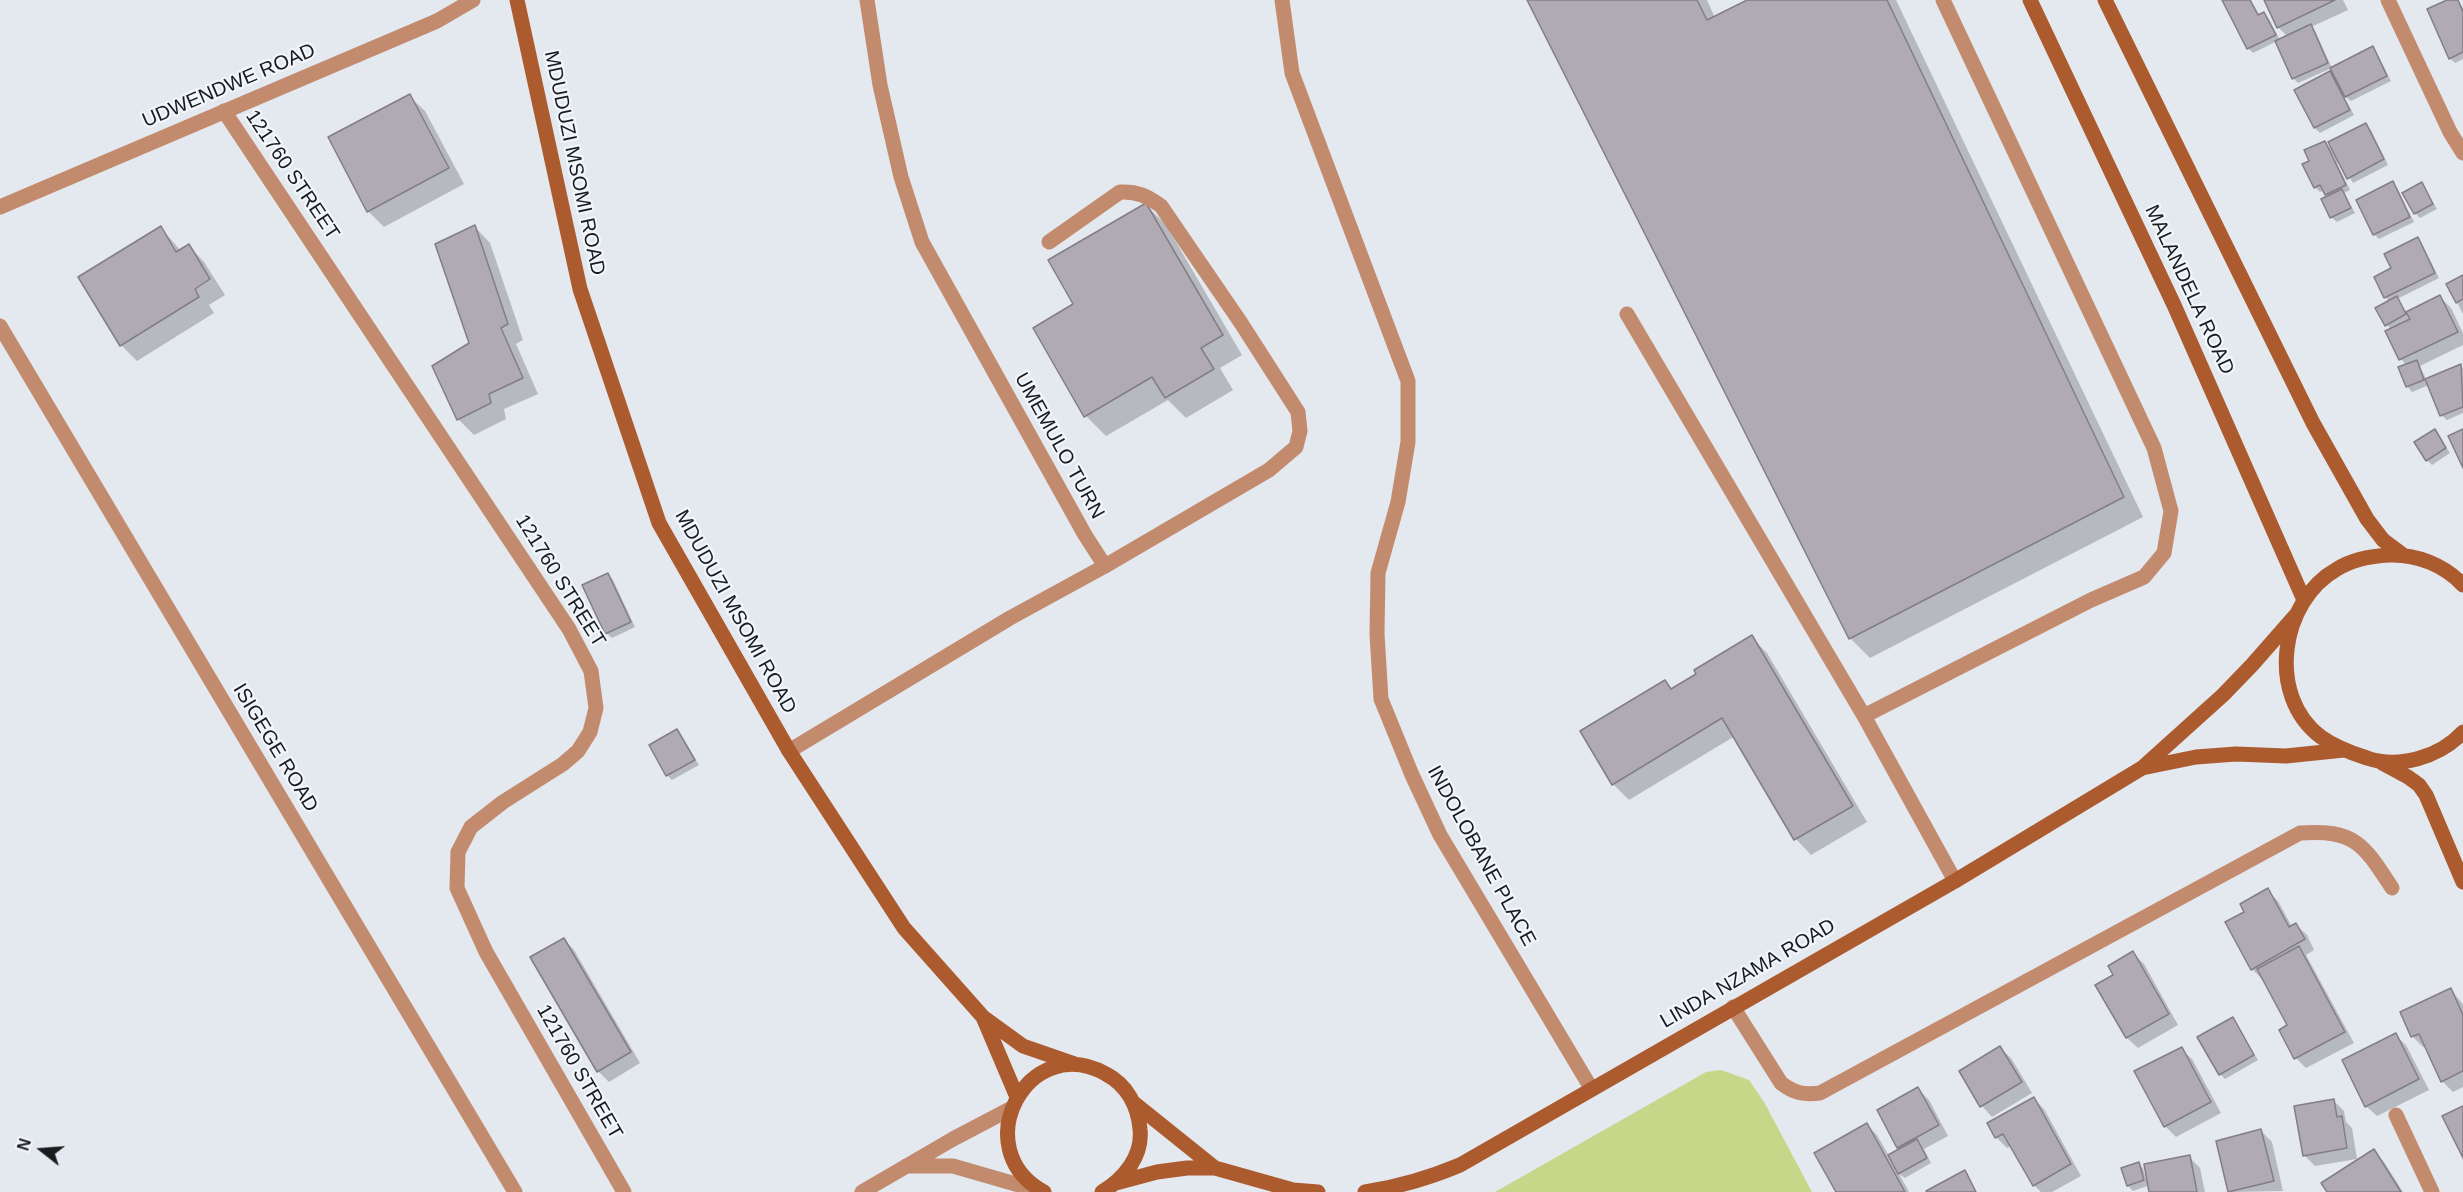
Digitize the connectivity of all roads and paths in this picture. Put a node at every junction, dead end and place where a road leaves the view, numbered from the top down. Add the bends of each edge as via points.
1 (473, 0) edge
2 (517, 0) edge
3 (867, 0) edge
4 (1282, 0) edge
5 (1943, 0) edge
6 (2030, 0) edge
7 (2105, 0) edge
8 (2388, 0) edge
9 (224, 111) junction
10 (2463, 153) edge
11 (0, 207) edge
12 (1049, 242) dead end
13 (1627, 314) dead end
14 (0, 326) edge
15 (2403, 555) junction
16 (1106, 566) junction
17 (2463, 585) edge
18 (2304, 600) junction
19 (2295, 616) junction
20 (1864, 716) junction
21 (2463, 732) edge
22 (2344, 750) junction
23 (789, 751) junction
24 (2382, 763) junction
25 (2142, 768) junction
26 (1954, 881) junction
27 (2463, 882) edge
28 (2392, 888) dead end
29 (1733, 1007) junction
30 (983, 1017) junction
31 (1075, 1064) junction
32 (1592, 1088) junction
33 (1014, 1102) junction
34 (1134, 1103) junction
35 (2396, 1115) dead end
36 (905, 1166) junction
37 (1215, 1168) junction
38 (1116, 1184) junction
39 (515, 1192) edge
40 (624, 1192) edge
41 (862, 1192) edge
42 (1044, 1192) edge
43 (1102, 1192) edge
44 (1318, 1192) edge
45 (1365, 1192) edge
46 (2432, 1192) edge

1 - 9 street, UDWENDWE ROAD via 437,21
2 - 23 street, MDUDUZI MSOMI ROAD via 580,289 659,523
3 - 16 street, UMEMULO TURN via 901,177 922,242 1079,525
4 - 32 street, INDOLOBANE PLACE via 1292,73 1408,381 1405,462 1378,573 1381,699 1440,835
5 - 20 street via 2154,448 2171,511 2164,553 2144,577
6 - 18 street, MALANDELA ROAD via 2174,305
7 - 15 street via 2313,423 2367,519 2383,540
8 - 10 street
9 - 11 street, UDWENDWE ROAD
9 - 40 street, 121760 STREET via 569,629 591,672 596,708 590,732 578,751 563,764 502,802 471,827 458,852 457,888 486,952
12 - 16 street via 1120,192 1132,191 1150,198 1161,206 1298,412 1300,431 1296,447 1284,458
13 - 20 street
14 - 39 street, ISIGEGE ROAD
15 - 17 street via 2427,560
15 - 18 street via 2367,556 2336,569
16 - 23 street via 1010,618
18 - 19 street
19 - 22 street via 2285,653 2290,689 2298,710 2320,737
19 - 25 street, LINDA NZAMA ROAD via 2223,695
20 - 26 street
21 - 24 street via 2439,751 2418,759
22 - 24 street
22 - 25 street, LINDA NZAMA ROAD via 2286,756 2196,757
23 - 30 street, MDUDUZI MSOMI ROAD via 904,928
24 - 27 street via 2419,785 2426,795
25 - 26 street, LINDA NZAMA ROAD
26 - 29 street, LINDA NZAMA ROAD
28 - 29 street via 2368,851 2356,841 2322,832 2300,833 1820,1093 1793,1092 1781,1083
29 - 32 street, LINDA NZAMA ROAD
30 - 31 street, MDUDUZI MSOMI ROAD via 1023,1046
30 - 33 street, MDUDUZI MSOMI ROAD
31 - 33 street via 1043,1072 1026,1085
31 - 34 street, MDUDUZI MSOMI ROAD via 1110,1076
32 - 45 street, LINDA NZAMA ROAD via 1460,1165 1430,1178
33 - 36 street
33 - 42 street via 1007,1137 1013,1160 1026,1179
34 - 37 street
34 - 38 street via 1141,1132 1139,1146 1134,1161
35 - 46 street
36 - 41 street
36 - 42 street via 953,1166
37 - 38 street via 1157,1172
37 - 44 street via 1293,1190
38 - 43 street

